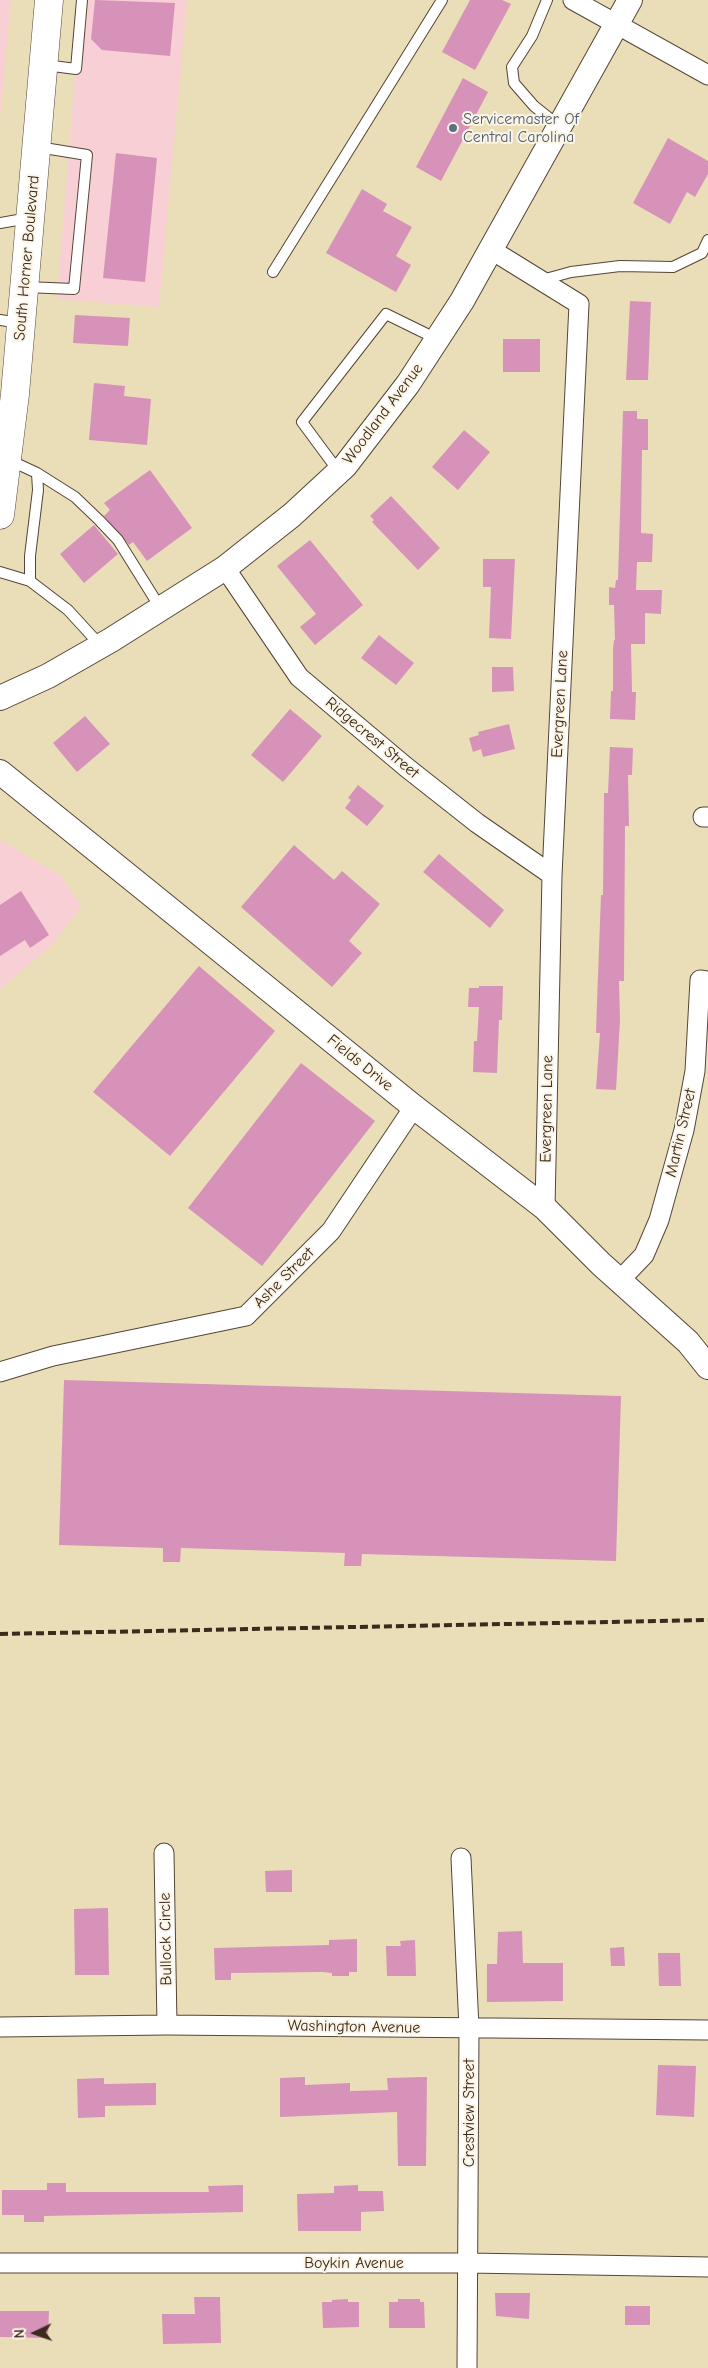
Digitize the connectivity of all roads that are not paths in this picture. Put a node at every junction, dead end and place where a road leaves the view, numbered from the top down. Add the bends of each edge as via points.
1 (50, 0) edge
2 (82, 0) edge
3 (442, 0) edge
4 (547, 0) edge
5 (573, 0) edge
6 (630, 0) edge
7 (616, 25) junction
8 (44, 65) junction
9 (708, 75) edge
10 (559, 126) junction
11 (37, 147) junction
12 (30, 218) junction
13 (0, 224) edge
14 (708, 240) edge
15 (490, 249) junction
16 (274, 272) dead end
17 (541, 281) junction
18 (24, 287) junction
19 (10, 322) edge
20 (437, 340) junction
21 (7, 458) junction
22 (338, 472) junction
23 (37, 473) junction
24 (0, 515) edge
25 (225, 568) junction
26 (0, 572) edge
27 (30, 581) junction
28 (161, 608) junction
29 (101, 646) junction
30 (0, 698) edge
31 (0, 772) edge
32 (552, 876) junction
33 (708, 981) edge
34 (414, 1107) junction
35 (545, 1208) junction
36 (620, 1280) junction
37 (708, 1367) edge
38 (0, 1372) edge
39 (164, 1853) dead end
40 (461, 1858) dead end
41 (167, 2025) junction
42 (0, 2027) edge
43 (469, 2028) junction
44 (708, 2030) edge
45 (0, 2263) edge
46 (468, 2263) junction
47 (708, 2266) edge
48 (467, 2368) edge

1 - 8 main road, South Horner Boulevard
2 - 8 lane via 76,69
3 - 16 lane
4 - 10 lane via 532,36 512,67 514,83 534,106
5 - 7 street
6 - 7 street, Woodland Avenue
7 - 9 street
7 - 10 street, Woodland Avenue
8 - 11 main road, South Horner Boulevard
10 - 15 street, Woodland Avenue
11 - 12 main road, South Horner Boulevard
11 - 18 lane via 87,155 74,289
12 - 13 lane
12 - 18 main road, South Horner Boulevard
14 - 17 lane via 702,253 673,267 620,266 572,272
15 - 17 street, Evergreen Lane
15 - 20 street, Woodland Avenue
17 - 32 street, Evergreen Lane via 579,304
18 - 19 main road, South Horner Boulevard
19 - 21 main road, South Horner Boulevard
20 - 22 street, Woodland Avenue via 380,423
20 - 22 lane via 386,314 302,422
21 - 23 lane
21 - 24 main road, South Horner Boulevard
22 - 25 street, Woodland Avenue via 292,515
23 - 27 lane
23 - 28 lane via 74,497 118,540
25 - 28 street, Woodland Avenue
25 - 32 street, Ridgecrest Street via 299,677 477,823
26 - 27 lane
27 - 29 lane via 68,610
28 - 29 street, Woodland Avenue
29 - 30 street, Woodland Avenue
31 - 34 street, Fields Drive
32 - 35 street, Evergreen Lane
33 - 36 street, Martin Street via 700,980 695,1071 684,1130 659,1220 644,1256
34 - 35 street, Fields Drive
34 - 38 street, Ashe Street via 331,1231 246,1316 53,1356
35 - 36 street, Fields Drive
36 - 37 street, Fields Drive via 688,1342
39 - 41 street, Bullock Circle
40 - 43 street, Crestview Street
41 - 42 street, Washington Avenue
41 - 43 street, Washington Avenue
43 - 44 street, Washington Avenue
43 - 46 street, Crestview Street
45 - 46 street, Boykin Avenue
46 - 47 street, Boykin Avenue
46 - 48 street, Crestview Street

